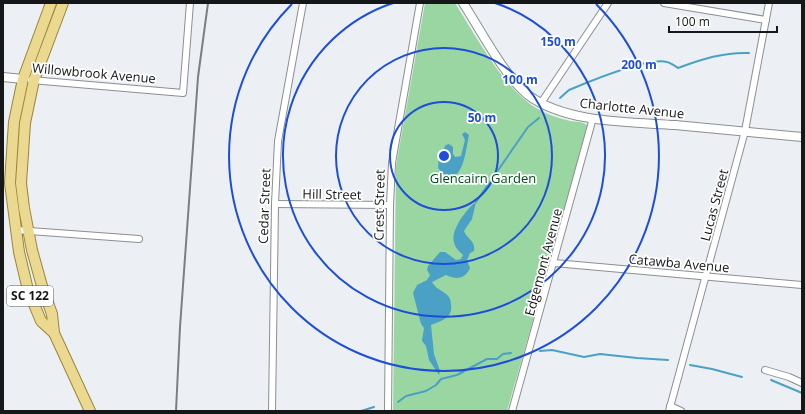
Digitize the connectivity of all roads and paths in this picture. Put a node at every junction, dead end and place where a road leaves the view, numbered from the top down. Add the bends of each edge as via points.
1 (51, 3) edge
2 (63, 3) edge
3 (190, 3) edge
4 (303, 3) edge
5 (420, 3) edge
6 (463, 3) edge
7 (608, 3) edge
8 (664, 3) edge
9 (769, 3) edge
10 (766, 20) junction
11 (3, 77) edge
12 (23, 79) junction
13 (34, 80) junction
14 (541, 103) junction
15 (593, 118) junction
16 (745, 132) junction
17 (802, 136) edge
18 (275, 204) junction
19 (390, 205) junction
20 (16, 230) junction
21 (28, 231) junction
22 (139, 239) dead end
23 (554, 263) junction
24 (706, 277) junction
25 (802, 285) edge
26 (54, 333) junction
27 (765, 370) dead end
28 (802, 383) edge
29 (670, 409) edge
30 (90, 411) edge
31 (272, 411) edge
32 (388, 411) edge
33 (512, 411) edge
34 (681, 411) edge

1 - 12 main road, SC 122
2 - 13 main road, SC 122
3 - 13 street, Willowbrook Avenue via 183,93
4 - 18 street, Cedar Street via 278,141
5 - 19 street, Crest Street via 392,164
6 - 14 street, Charlotte Avenue via 515,82
7 - 14 street
8 - 10 street
9 - 10 street, Lucas Street
10 - 16 street, Lucas Street
11 - 12 street, Willowbrook Avenue
12 - 13 street, Willowbrook Avenue
12 - 20 main road, SC 122 via 11,151 10,183
13 - 21 main road, SC 122 via 22,152 21,183
14 - 15 street, Charlotte Avenue via 555,110
15 - 16 street, Charlotte Avenue
15 - 23 street, Edgemont Avenue
16 - 17 street, Charlotte Avenue
16 - 24 street, Lucas Street
18 - 19 street, Hill Street
18 - 31 street, Cedar Street
19 - 32 street, Crest Street
20 - 21 street
20 - 26 main road, SC 122 via 28,290 41,321
21 - 22 street
21 - 26 main road, SC 122 via 52,314
23 - 24 street, Catawba Avenue
23 - 33 street, Edgemont Avenue
24 - 25 street, Catawba Avenue
24 - 29 street, Lucas Street
26 - 30 main road, SC 122
27 - 28 street
29 - 34 street

